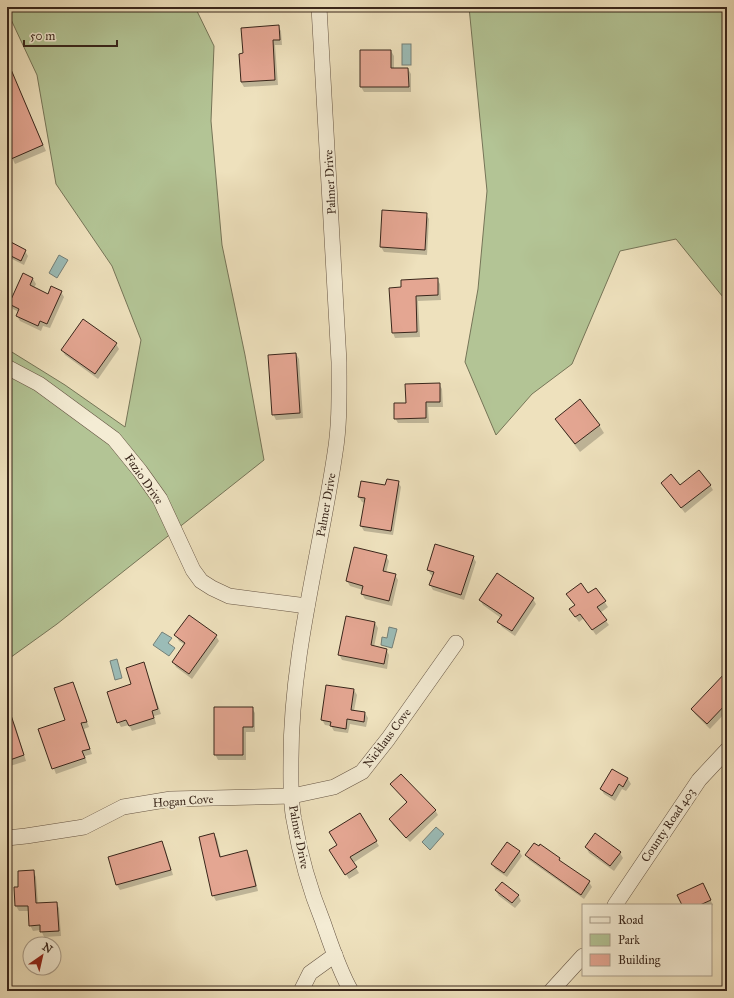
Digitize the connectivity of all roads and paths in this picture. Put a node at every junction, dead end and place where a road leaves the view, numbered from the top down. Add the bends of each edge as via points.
1 (319, 7) edge
2 (7, 367) edge
3 (307, 606) junction
4 (456, 643) dead end
5 (727, 750) edge
6 (292, 796) junction
7 (7, 838) edge
8 (616, 904) edge
9 (335, 955) junction
10 (582, 957) edge
11 (301, 991) edge
12 (351, 991) edge
13 (550, 991) edge

1 - 3 street, Palmer Drive via 339,362 339,417 336,450
2 - 3 street, Fazio Drive via 39,384 114,439 160,499 193,570 201,581 229,596
3 - 6 street, Palmer Drive via 292,713
4 - 6 street, Nicklaus Cove via 388,740 362,772 334,787
5 - 8 street, County Road 403 via 699,780
6 - 7 street, Hogan Cove via 171,799 123,807 84,827
6 - 9 street, Palmer Drive via 302,858 316,906
9 - 11 street via 310,973
9 - 12 street, Palmer Drive
10 - 13 street

